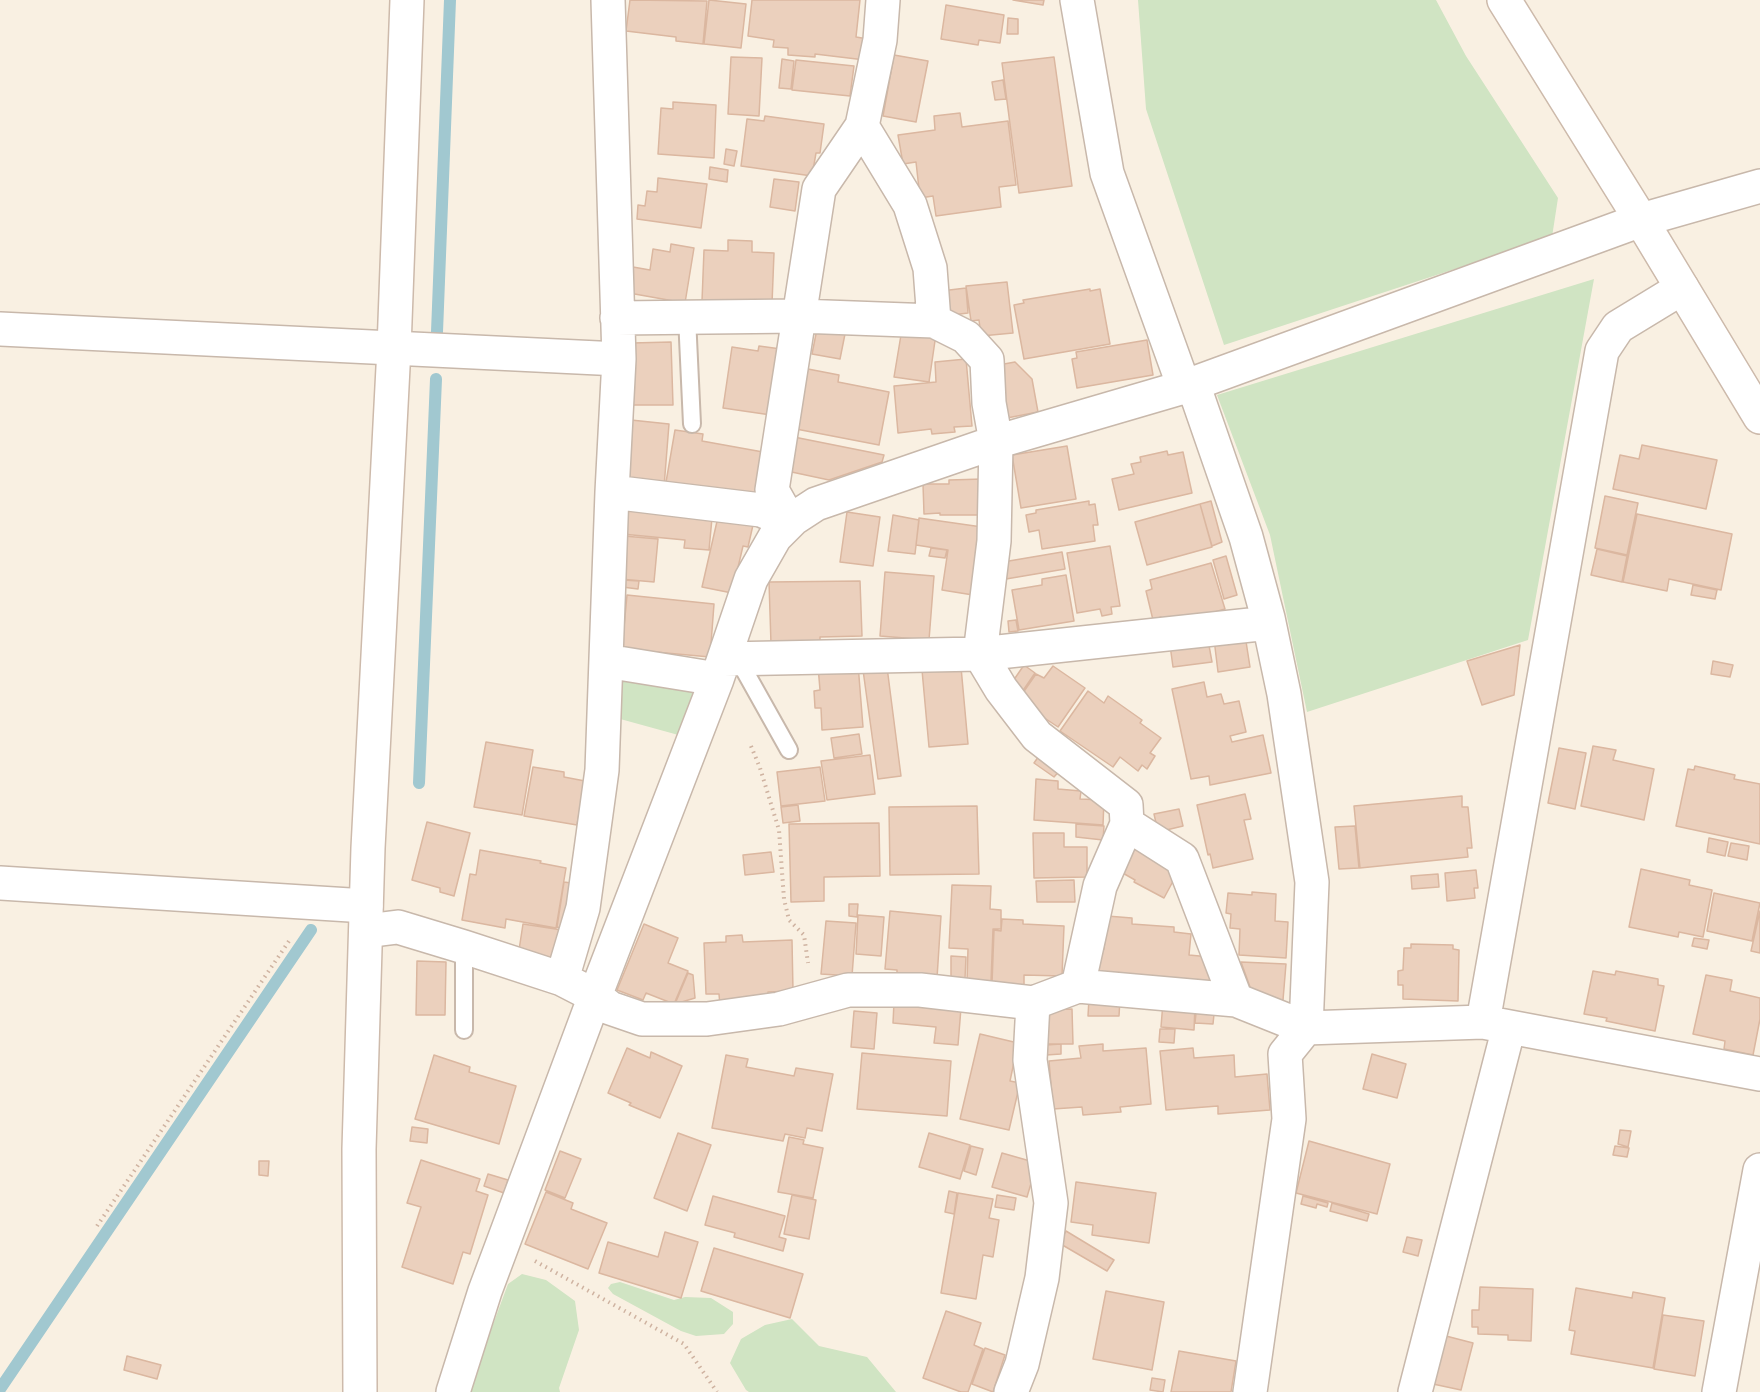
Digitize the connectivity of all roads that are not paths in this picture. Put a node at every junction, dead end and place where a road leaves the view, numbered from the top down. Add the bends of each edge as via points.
1 (407, 0) edge
2 (608, 0) edge
3 (883, 0) edge
4 (1077, 0) edge
5 (1504, 0) edge
6 (862, 126) junction
7 (1760, 186) edge
8 (1641, 220) junction
9 (1682, 288) junction
10 (799, 316) junction
11 (687, 317) junction
12 (617, 318) junction
13 (934, 321) junction
14 (0, 329) edge
15 (394, 348) junction
16 (619, 359) junction
17 (1189, 386) junction
18 (1760, 417) edge
19 (692, 424) dead end
20 (996, 442) junction
21 (612, 492) junction
22 (790, 522) junction
23 (1269, 623) junction
24 (980, 654) junction
25 (606, 661) junction
26 (726, 665) junction
27 (789, 750) dead end
28 (1127, 824) junction
29 (0, 883) edge
30 (366, 918) junction
31 (464, 947) junction
32 (562, 979) junction
33 (1078, 986) junction
34 (595, 996) junction
35 (1236, 1000) junction
36 (1033, 1003) junction
37 (1496, 1025) junction
38 (1306, 1028) junction
39 (464, 1030) dead end
40 (1760, 1074) edge
41 (1760, 1170) edge
42 (360, 1392) edge
43 (453, 1392) edge
44 (1011, 1392) edge
45 (1250, 1392) edge
46 (1415, 1392) edge
47 (1719, 1392) edge

1 - 15 street
2 - 12 street
3 - 6 street via 880,40
4 - 17 street via 1107,173
5 - 8 street
6 - 10 street via 819,189
6 - 13 street via 910,205 930,268
7 - 8 street
8 - 9 street
8 - 17 street
9 - 18 street
9 - 37 street via 1618,327 1602,351
10 - 11 street
10 - 13 street
10 - 22 street via 772,490
11 - 12 street
11 - 19 lane
12 - 16 street
13 - 20 street via 966,337 987,360
14 - 15 street
15 - 16 street
15 - 30 street
16 - 21 street
17 - 20 street
17 - 23 street via 1246,537
20 - 22 street via 816,504
20 - 24 street via 994,541
21 - 22 street via 761,510
21 - 25 street
22 - 26 street via 775,537 751,579
23 - 24 street
23 - 38 street via 1284,694 1312,882
24 - 26 street
24 - 28 street via 1037,736 1126,805
25 - 26 street
25 - 32 street via 602,770 583,908
26 - 27 lane
26 - 34 street
28 - 33 street via 1100,886
28 - 35 street via 1182,859
29 - 30 street via 315,903
30 - 31 street
30 - 42 street via 359,1149
31 - 32 street
31 - 39 lane
32 - 34 street
33 - 35 street
33 - 36 street
34 - 36 street via 610,1008 642,1019 707,1019 779,1009 849,990 920,990
34 - 43 street via 485,1291
35 - 38 street
36 - 44 street via 1030,1060 1051,1203 1042,1278 1022,1364
37 - 38 street
37 - 40 street
37 - 46 street
38 - 45 street via 1285,1054 1289,1119
41 - 47 street

